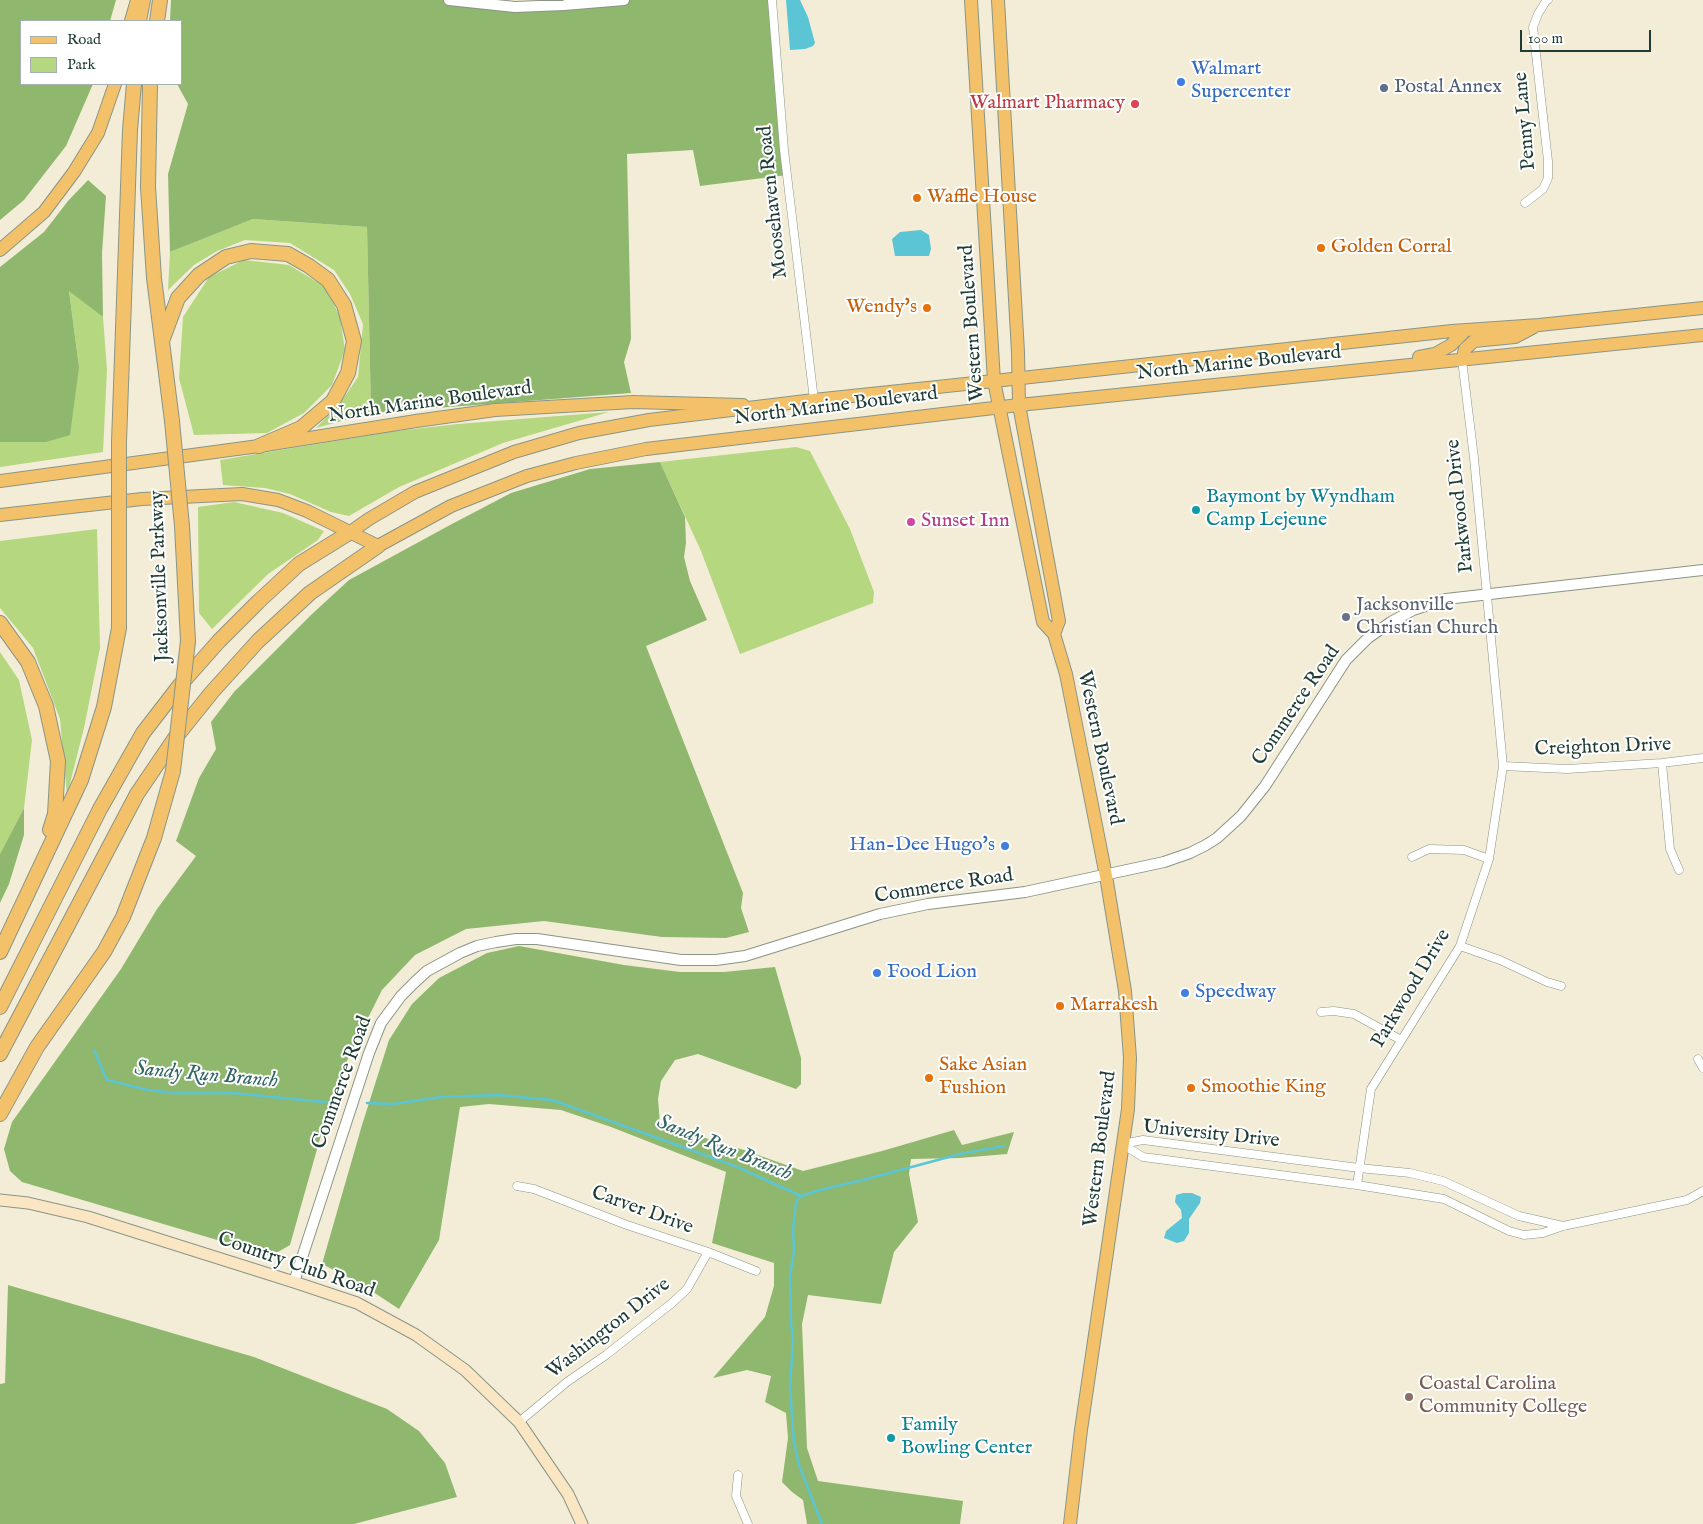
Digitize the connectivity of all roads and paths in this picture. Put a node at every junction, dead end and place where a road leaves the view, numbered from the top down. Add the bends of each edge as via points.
1 (137, 0) edge
2 (143, 0) edge
3 (160, 0) edge
4 (449, 0) edge
5 (624, 0) edge
6 (772, 0) edge
7 (971, 0) edge
8 (998, 0) edge
9 (1548, 0) edge
10 (131, 20) edge
11 (139, 20) edge
12 (157, 20) edge
13 (115, 85) edge
14 (134, 85) edge
15 (150, 85) edge
16 (1524, 203) dead end
17 (0, 250) edge
18 (1703, 308) edge
19 (1538, 324) junction
20 (1466, 330) junction
21 (1703, 336) edge
22 (162, 341) junction
23 (1462, 360) junction
24 (1364, 371) junction
25 (1019, 378) junction
26 (994, 381) junction
27 (814, 400) junction
28 (1019, 405) junction
29 (768, 406) junction
30 (999, 407) junction
31 (259, 446) junction
32 (0, 481) edge
33 (0, 516) edge
34 (349, 533) junction
35 (378, 546) junction
36 (1703, 570) edge
37 (1487, 594) junction
38 (0, 623) edge
39 (1054, 634) junction
40 (1703, 758) edge
41 (1662, 763) junction
42 (1503, 766) junction
43 (1412, 857) dead end
44 (1489, 859) junction
45 (1679, 870) dead end
46 (1106, 876) junction
47 (35, 880) junction
48 (1460, 946) junction
49 (0, 952) edge
50 (1561, 986) dead end
51 (0, 1006) edge
52 (1321, 1012) dead end
53 (1401, 1040) junction
54 (0, 1054) edge
55 (1698, 1060) dead end
56 (1703, 1068) edge
57 (0, 1114) edge
58 (1122, 1144) junction
59 (1359, 1168) junction
60 (1358, 1185) junction
61 (517, 1186) dead end
62 (1703, 1191) edge
63 (0, 1200) edge
64 (1563, 1226) junction
65 (708, 1252) junction
66 (756, 1271) dead end
67 (294, 1282) junction
68 (519, 1422) junction
69 (738, 1474) dead end
70 (582, 1524) edge
71 (748, 1524) edge
72 (1070, 1524) edge

1 - 10 main road
2 - 11 highway
3 - 12 highway
4 - 5 street via 515,6 564,6
6 - 27 street, Moosehaven Road via 784,150
7 - 26 main road, Western Boulevard
8 - 25 main road, Western Boulevard
9 - 16 street, Penny Lane via 1533,28 1548,178 1543,189
13 - 17 main road via 98,133 74,172 44,212
14 - 47 highway, Jacksonville Parkway, bridge via 119,442 119,628 104,707 81,780
15 - 22 highway, Jacksonville Parkway via 148,187
18 - 19 main road, North Marine Boulevard
19 - 20 main road, North Marine Boulevard
19 - 23 main road via 1515,337 1474,341 1465,349
20 - 24 main road via 1451,345 1435,354
20 - 25 main road, North Marine Boulevard
21 - 23 main road, North Marine Boulevard
22 - 31 highway via 178,298 199,275 226,257 251,251 288,254 328,280 344,306 354,341 348,373 333,401 301,428
22 - 57 highway, Jacksonville Parkway, bridge via 182,526 188,641 173,771 154,838 123,918 104,952 37,1047
23 - 24 main road, North Marine Boulevard
23 - 37 street, Parkwood Drive
24 - 28 main road, North Marine Boulevard
25 - 26 main road, North Marine Boulevard
25 - 28 main road, Western Boulevard
26 - 27 main road, North Marine Boulevard
26 - 30 main road, Western Boulevard
27 - 29 main road, North Marine Boulevard
28 - 30 main road, North Marine Boulevard
28 - 39 main road, Western Boulevard via 1059,621
29 - 31 main road, North Marine Boulevard via 633,402 495,410
29 - 34 main road via 579,433 514,452 415,492
30 - 35 main road, North Marine Boulevard via 693,442 576,463 527,476 451,506
30 - 39 main road, Western Boulevard via 1043,622
31 - 32 main road, North Marine Boulevard
33 - 34 main road via 142,499 242,494 278,500
34 - 35 main road
34 - 51 highway via 299,564 258,602 180,685 143,733 100,809
35 - 54 highway via 310,593 258,641 175,738 137,794
36 - 37 street, Commerce Road
37 - 42 street, Parkwood Drive
37 - 46 street, Commerce Road via 1446,599 1413,610 1368,638 1335,675 1249,808 1217,838 1190,853
38 - 47 highway via 28,662 46,706 58,761 55,814
39 - 46 main road, Western Boulevard via 1066,674
40 - 41 street, Creighton Drive
41 - 42 street, Creighton Drive via 1567,769
41 - 45 street via 1670,848
42 - 44 street, Parkwood Drive
43 - 44 street via 1429,849 1464,850
44 - 48 street, Parkwood Drive
46 - 58 main road, Western Boulevard via 1125,990 1130,1058 1128,1109
46 - 67 street, Commerce Road via 880,914 744,956 716,960 681,960 537,939 496,942 460,953 414,982 381,1023
47 - 49 highway, Jacksonville Parkway
48 - 50 street
48 - 53 street, Parkwood Drive
52 - 53 street via 1334,1010 1354,1014
53 - 59 street, Parkwood Drive via 1371,1089
55 - 56 street
58 - 59 street, University Drive via 1143,1140
58 - 60 street, University Drive via 1143,1157
58 - 72 main road, Western Boulevard
59 - 60 street, Parkwood Drive
59 - 64 street, University Drive via 1410,1173 1443,1181 1519,1216
60 - 64 street, University Drive via 1444,1199 1524,1235
61 - 65 street, Carver Drive via 534,1189
62 - 64 street, University Drive via 1687,1200
63 - 67 main road, Country Club Road via 88,1217
65 - 66 street, Carver Drive
65 - 68 street, Washington Drive via 691,1283 672,1303
67 - 68 main road, Country Club Road via 357,1304 416,1335 465,1370
68 - 70 main road, Country Club Road via 568,1494
69 - 71 street via 736,1496

